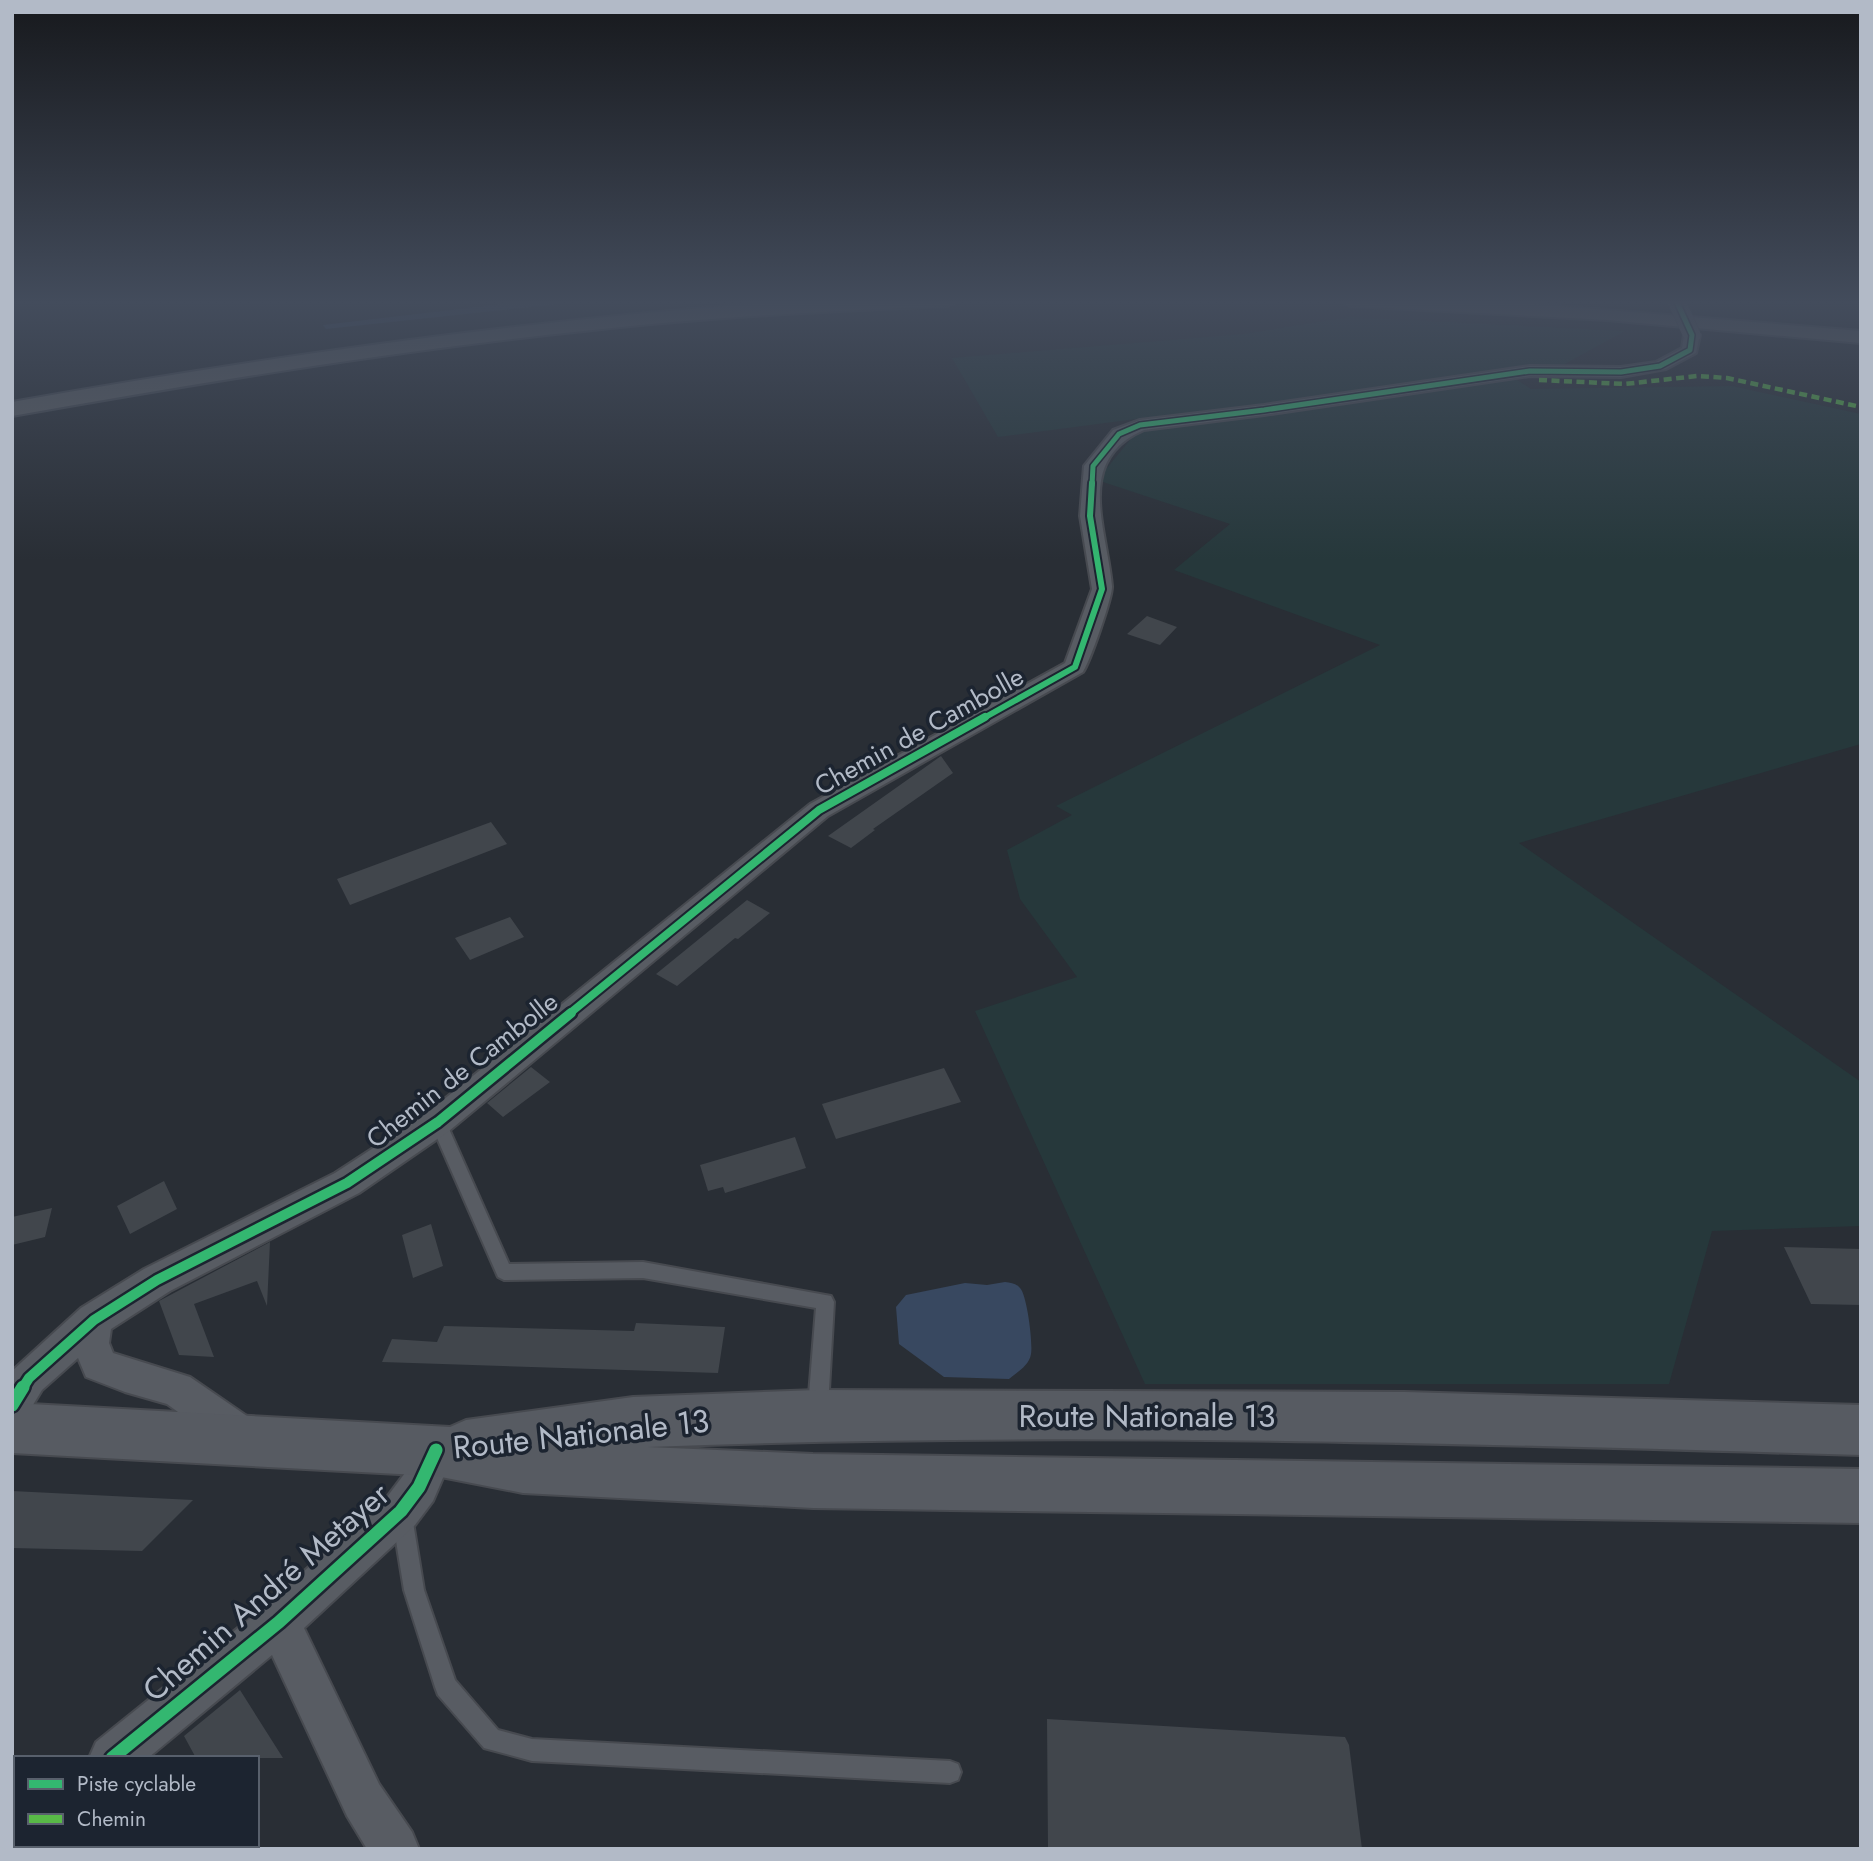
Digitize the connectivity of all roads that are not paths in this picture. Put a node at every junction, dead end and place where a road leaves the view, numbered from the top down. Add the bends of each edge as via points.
1 (80, 387) edge
2 (136, 387) edge
3 (1422, 387) edge
4 (12, 399) edge
5 (12, 409) edge
6 (438, 1122) junction
7 (94, 1321) junction
8 (12, 1405) edge
9 (817, 1415) junction
10 (12, 1428) edge
11 (1861, 1430) edge
12 (248, 1440) junction
13 (436, 1450) junction
14 (1861, 1496) edge
15 (401, 1511) junction
16 (279, 1622) junction
17 (114, 1756) edge
18 (950, 1772) dead end
19 (395, 1849) edge

1 - 4 highway
2 - 5 highway
3 - 6 street, Chemin de Cambolle, bridge via 1140,425 1119,434 1093,466 1090,516 1102,589 1075,667 818,810
6 - 7 street, Chemin de Cambolle via 347,1183 157,1280
6 - 9 lane via 504,1272 643,1270 825,1302
7 - 8 street, Chemin de Cambolle via 29,1378
7 - 12 street via 91,1343 99,1364 177,1388
9 - 11 main road, Route Nationale 13 via 1405,1417
9 - 13 main road, Route Nationale 13 via 633,1422
10 - 12 main road, Route Nationale 13
12 - 13 main road, Route Nationale 13
13 - 14 main road, Route Nationale 13 via 523,1467 813,1480
13 - 15 street, Chemin André Metayer
15 - 16 street, Chemin André Metayer
15 - 18 lane via 414,1590 446,1687 492,1740 532,1750
16 - 17 street, Chemin André Metayer
16 - 19 street via 363,1800

